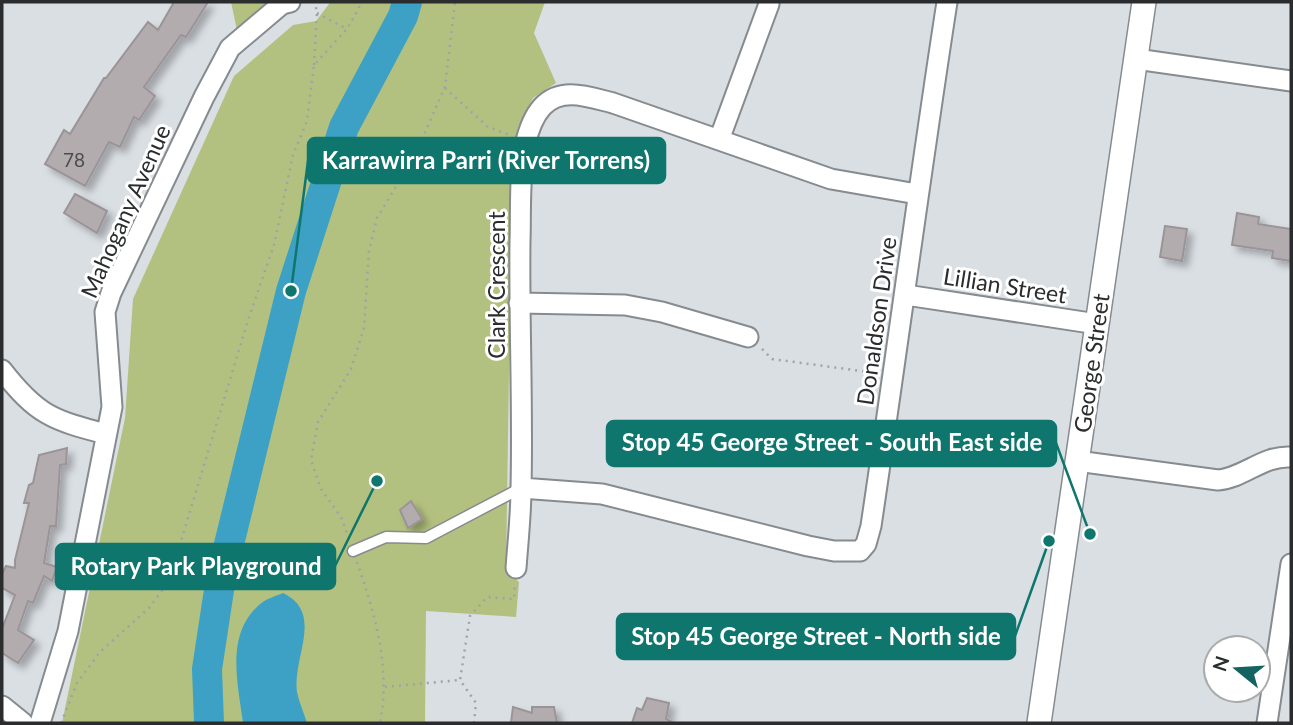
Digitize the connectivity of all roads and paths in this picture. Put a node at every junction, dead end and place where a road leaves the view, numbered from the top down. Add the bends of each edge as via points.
1 (290, 2) edge
2 (314, 2) edge
3 (360, 2) edge
4 (455, 2) edge
5 (947, 2) edge
6 (1144, 2) edge
7 (769, 4) dead end
8 (317, 13) junction
9 (346, 29) junction
10 (1136, 60) junction
11 (314, 65) junction
12 (1291, 81) edge
13 (445, 87) junction
14 (719, 140) junction
15 (526, 142) junction
16 (917, 194) junction
17 (906, 295) junction
18 (519, 303) junction
19 (1097, 324) junction
20 (748, 337) joint
21 (2, 370) edge
22 (894, 376) junction
23 (106, 434) junction
24 (1291, 457) edge
25 (1077, 461) junction
26 (522, 488) junction
27 (353, 551) junction
28 (1291, 564) edge
29 (516, 568) joint
30 (1283, 677) edge
31 (460, 680) junction
32 (385, 687) junction
33 (2, 706) edge
34 (23, 723) edge
35 (40, 723) edge
36 (61, 723) edge
37 (380, 723) edge
38 (474, 723) edge
39 (1039, 723) edge
40 (1267, 723) edge

1 - 23 street, Mahogany Avenue via 230,48 111,293 105,312 112,407
2 - 8 path
3 - 9 path
4 - 13 path
5 - 16 street, Donaldson Drive
6 - 10 street, George Street
7 - 14 street
8 - 9 path
8 - 11 path
9 - 11 path
10 - 12 street
10 - 19 street, George Street
11 - 36 path via 307,121 293,155 274,245 177,554 163,589 149,608 100,652 77,683
13 - 15 path via 488,127
13 - 27 path via 415,155 377,218 369,251 364,328 351,369 318,422 312,460 321,489 341,517
14 - 15 street, Clark Crescent via 612,103 570,94 556,96 544,105
14 - 16 street, Clark Crescent via 831,178
15 - 18 street, Clark Crescent
16 - 17 street, Donaldson Drive
17 - 19 street, Lillian Street
17 - 22 street, Donaldson Drive
18 - 20 street via 625,305
18 - 26 street, Clark Crescent
19 - 25 street, George Street
20 - 22 path via 772,359
21 - 23 street via 37,409 67,424
22 - 26 street, Donaldson Drive via 871,526 860,551 821,548 602,494
23 - 35 street, Mahogany Avenue via 68,631
24 - 25 street via 1273,457 1218,480
25 - 39 street, George Street
26 - 27 lane via 426,538 386,537
26 - 29 street, Clark Crescent
27 - 32 path via 376,619
28 - 30 street
29 - 31 path via 514,599 487,597 470,616
30 - 40 street
31 - 32 path
31 - 38 path via 476,703
32 - 37 path
33 - 34 street

